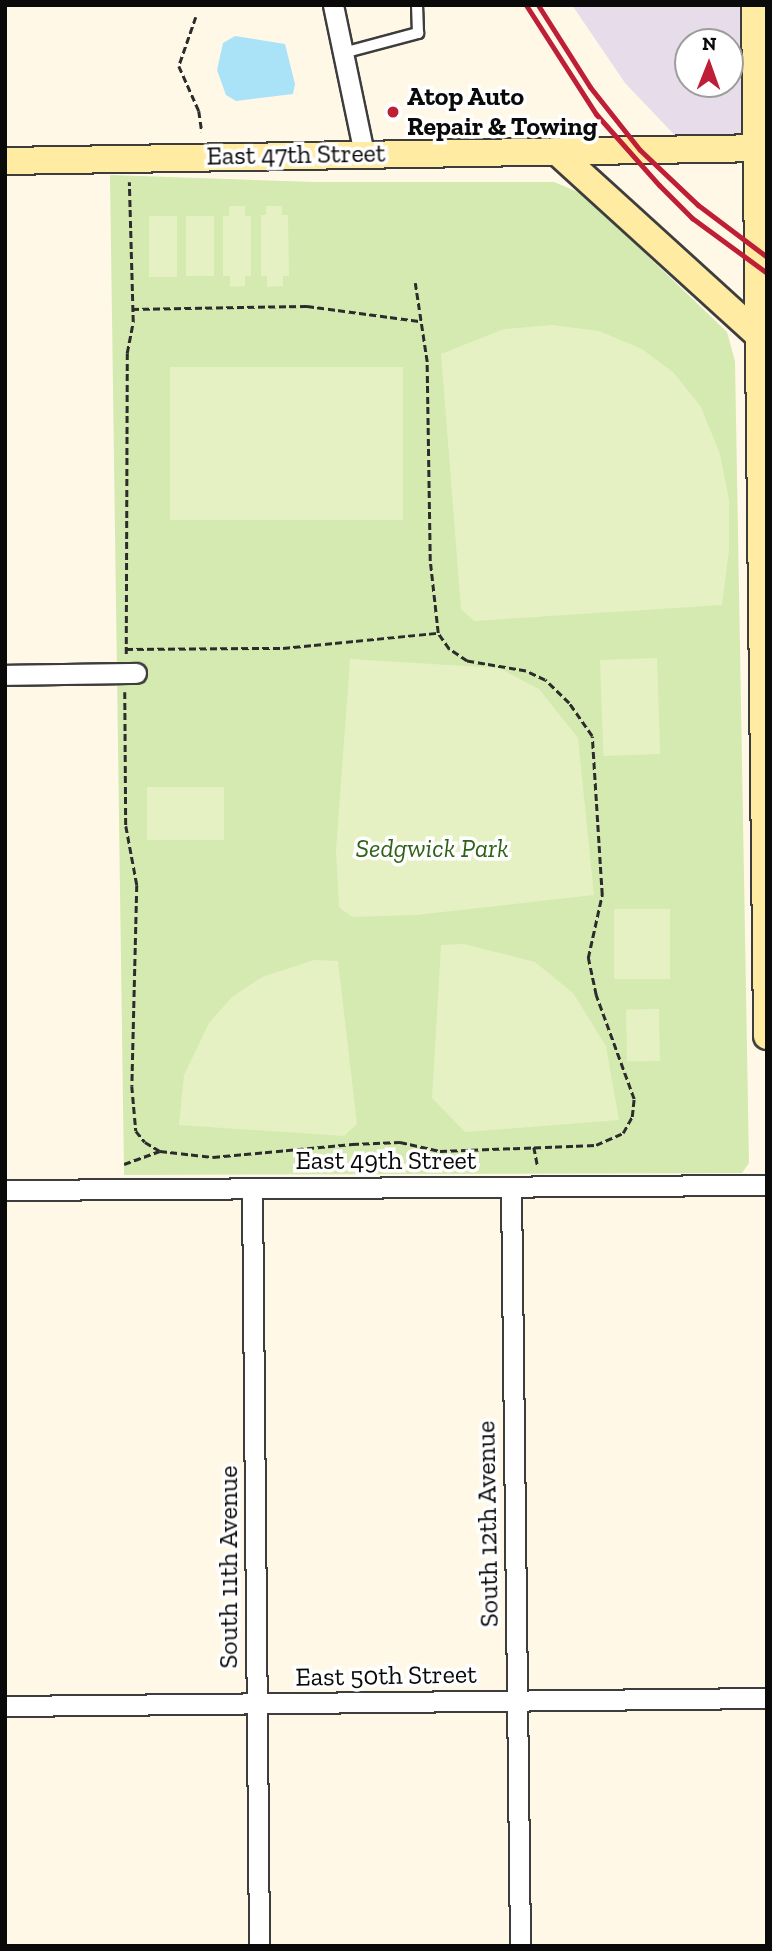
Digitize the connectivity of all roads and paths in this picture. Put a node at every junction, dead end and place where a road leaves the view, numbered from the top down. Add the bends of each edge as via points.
1 (333, 5) edge
2 (417, 5) edge
3 (196, 17) dead end
4 (759, 18) edge
5 (343, 53) junction
6 (202, 132) dead end
7 (761, 148) edge
8 (555, 151) junction
9 (364, 154) junction
10 (5, 161) edge
11 (129, 179) dead end
12 (762, 235) edge
13 (415, 284) dead end
14 (132, 309) junction
15 (419, 321) junction
16 (758, 335) junction
17 (438, 633) junction
18 (126, 649) junction
19 (131, 673) junction
20 (5, 675) edge
21 (767, 1036) edge
22 (160, 1151) junction
23 (124, 1164) dead end
24 (767, 1185) edge
25 (511, 1186) junction
26 (252, 1188) junction
27 (5, 1190) edge
28 (767, 1698) edge
29 (516, 1701) junction
30 (256, 1703) junction
31 (5, 1706) edge
32 (259, 1946) edge
33 (520, 1946) edge

1 - 5 street
2 - 5 lane via 418,33
3 - 6 path via 179,65 199,111
4 - 7 main road
5 - 9 street
7 - 8 main road, East 47th Street
7 - 12 main road
8 - 9 main road, East 47th Street
8 - 16 main road
9 - 10 main road, East 47th Street
11 - 14 path
12 - 16 main road
13 - 15 path
14 - 15 path via 307,306
14 - 18 path via 127,363
15 - 17 path via 427,362 430,561
16 - 21 main road
17 - 18 path via 283,648
17 - 22 path via 449,649 467,661 516,668 545,680 589,730 602,895 588,958 600,1010 634,1099 628,1126 614,1139 596,1145 440,1151 388,1143 213,1157
18 - 19 path
19 - 20 street
19 - 22 path via 126,826 137,885 132,1086 136,1132
22 - 23 path
24 - 25 street, East 49th Street
25 - 26 street, East 49th Street
25 - 29 street, South 12th Avenue
26 - 27 street, East 49th Street
26 - 30 street, South 11th Avenue
28 - 29 street, East 50th Street
29 - 30 street, East 50th Street
29 - 33 street, South 12th Avenue
30 - 31 street, East 50th Street
30 - 32 street, South 11th Avenue

